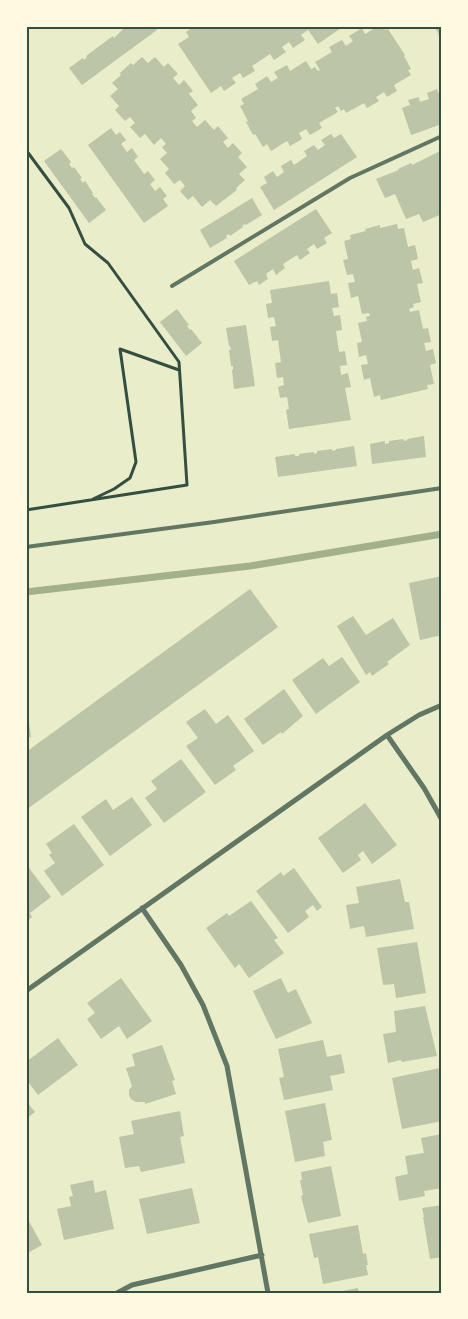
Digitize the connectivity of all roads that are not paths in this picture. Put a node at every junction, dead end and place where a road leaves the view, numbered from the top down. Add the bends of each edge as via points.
1 (442, 136) edge
2 (172, 286) dead end
3 (442, 488) edge
4 (26, 547) edge
5 (442, 705) edge
6 (387, 735) junction
7 (442, 820) edge
8 (142, 908) junction
9 (26, 992) edge
10 (262, 1255) junction
11 (117, 1293) edge
12 (268, 1293) edge

1 - 2 lane via 350,178
3 - 4 lane
5 - 6 street via 419,714
6 - 7 street
6 - 8 street
8 - 9 street
8 - 10 street via 204,1005 226,1066
10 - 11 street via 132,1285
10 - 12 street

